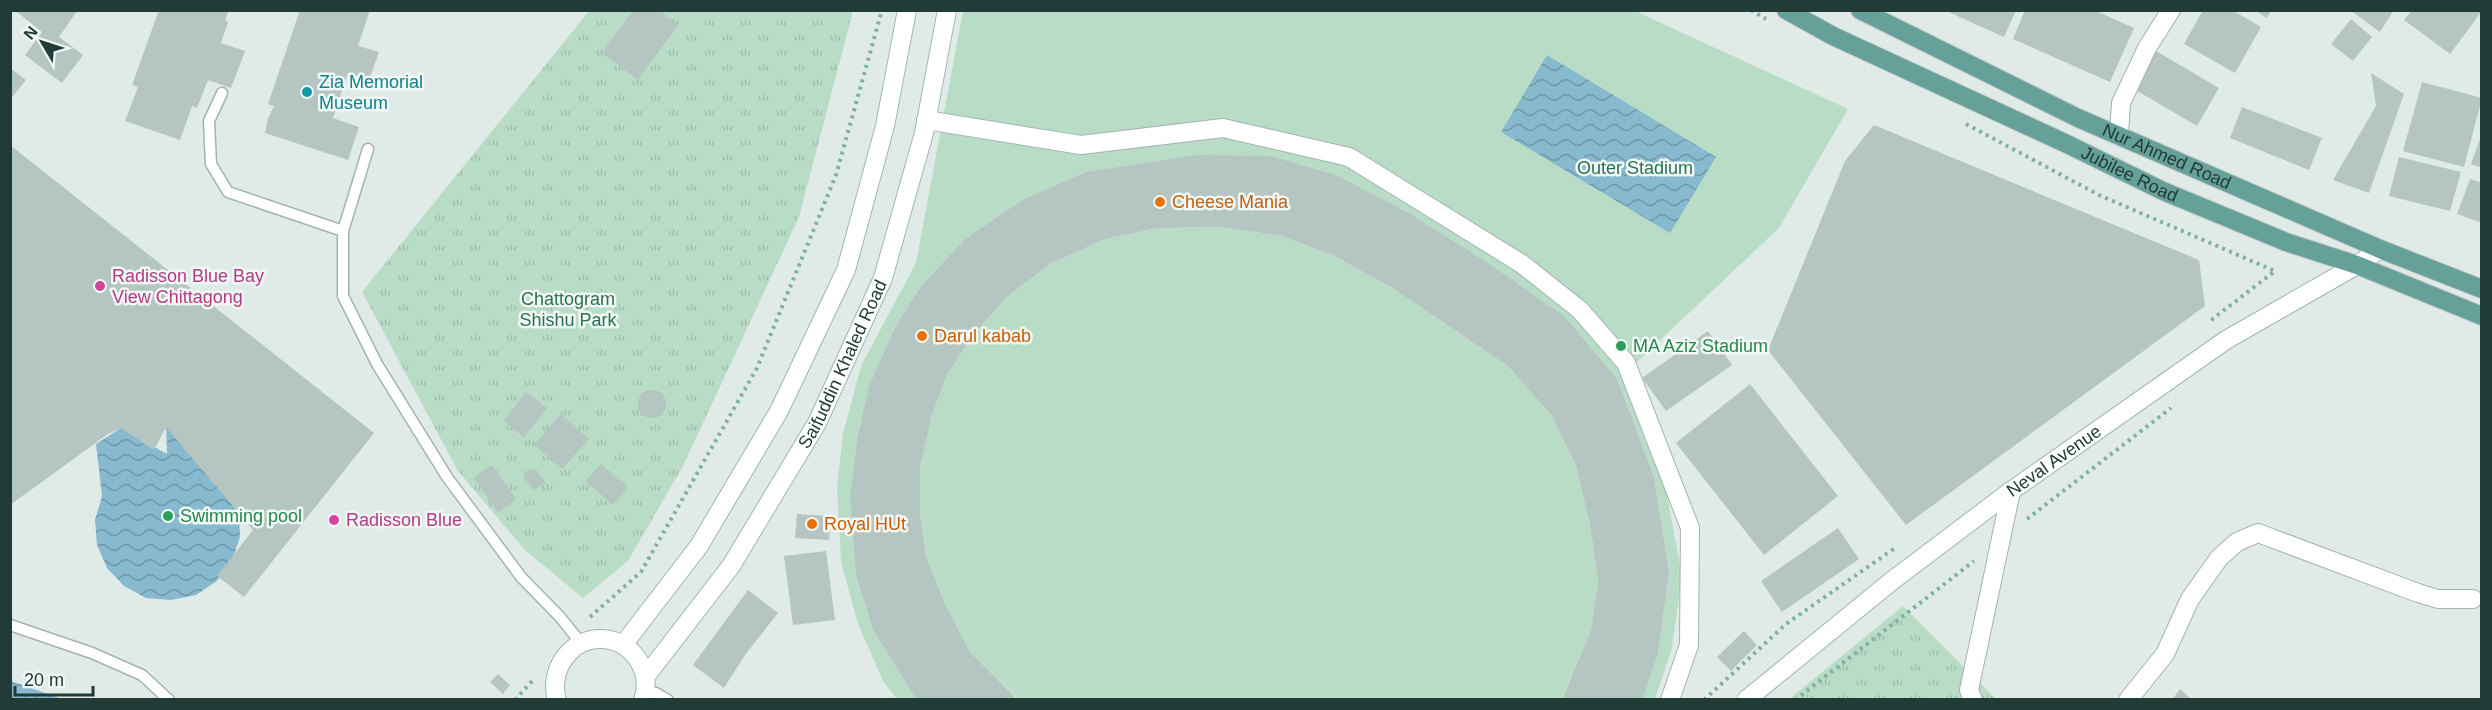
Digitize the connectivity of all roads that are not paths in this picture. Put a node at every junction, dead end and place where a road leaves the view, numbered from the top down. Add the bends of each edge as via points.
1 (907, 10) edge
2 (946, 10) edge
3 (1786, 10) edge
4 (1860, 10) edge
5 (2171, 10) edge
6 (222, 93) dead end
7 (926, 120) junction
8 (2119, 134) junction
9 (368, 149) dead end
10 (343, 231) junction
11 (2380, 249) junction
12 (2357, 265) junction
13 (2481, 289) edge
14 (2481, 316) edge
15 (2011, 491) junction
16 (2473, 599) dead end
17 (10, 625) edge
18 (576, 639) junction
19 (624, 645) junction
20 (645, 689) edge
21 (169, 699) edge
22 (557, 699) edge
23 (669, 699) edge
24 (1670, 699) edge
25 (1746, 699) edge
26 (1972, 699) edge
27 (2128, 699) edge

1 - 19 main road, Saifuddin Khaled Road via 885,126 846,270 779,411 699,546
2 - 7 main road, Saifuddin Khaled Road
3 - 12 main road, Jubilee Road via 1833,36 2163,191 2286,242
4 - 8 main road, Nur Ahmed Road
5 - 8 main road via 2146,48 2121,103
6 - 10 lane via 209,121 211,164 228,192
7 - 20 main road, Saifuddin Khaled Road via 882,278 817,423 731,566
7 - 24 main road via 1081,145 1223,128 1349,157 1522,264 1580,310 1626,363 1690,528 1689,645
8 - 11 main road, Nur Ahmed Road
9 - 10 lane
10 - 18 lane via 343,296 377,364 454,486 521,577
11 - 12 main road, Neval Avenue
11 - 13 main road, Nur Ahmed Road
12 - 14 main road, Jubilee Road
12 - 15 main road, Neval Avenue via 2226,340
15 - 25 main road, Neval Avenue
15 - 26 main road via 1969,690
16 - 27 main road via 2428,596 2258,533 2237,542 2218,558 2190,599 2165,654
17 - 21 lane via 142,675
18 - 19 main road via 602,639
18 - 22 main road via 557,669
19 - 20 main road via 641,663
20 - 23 lane

